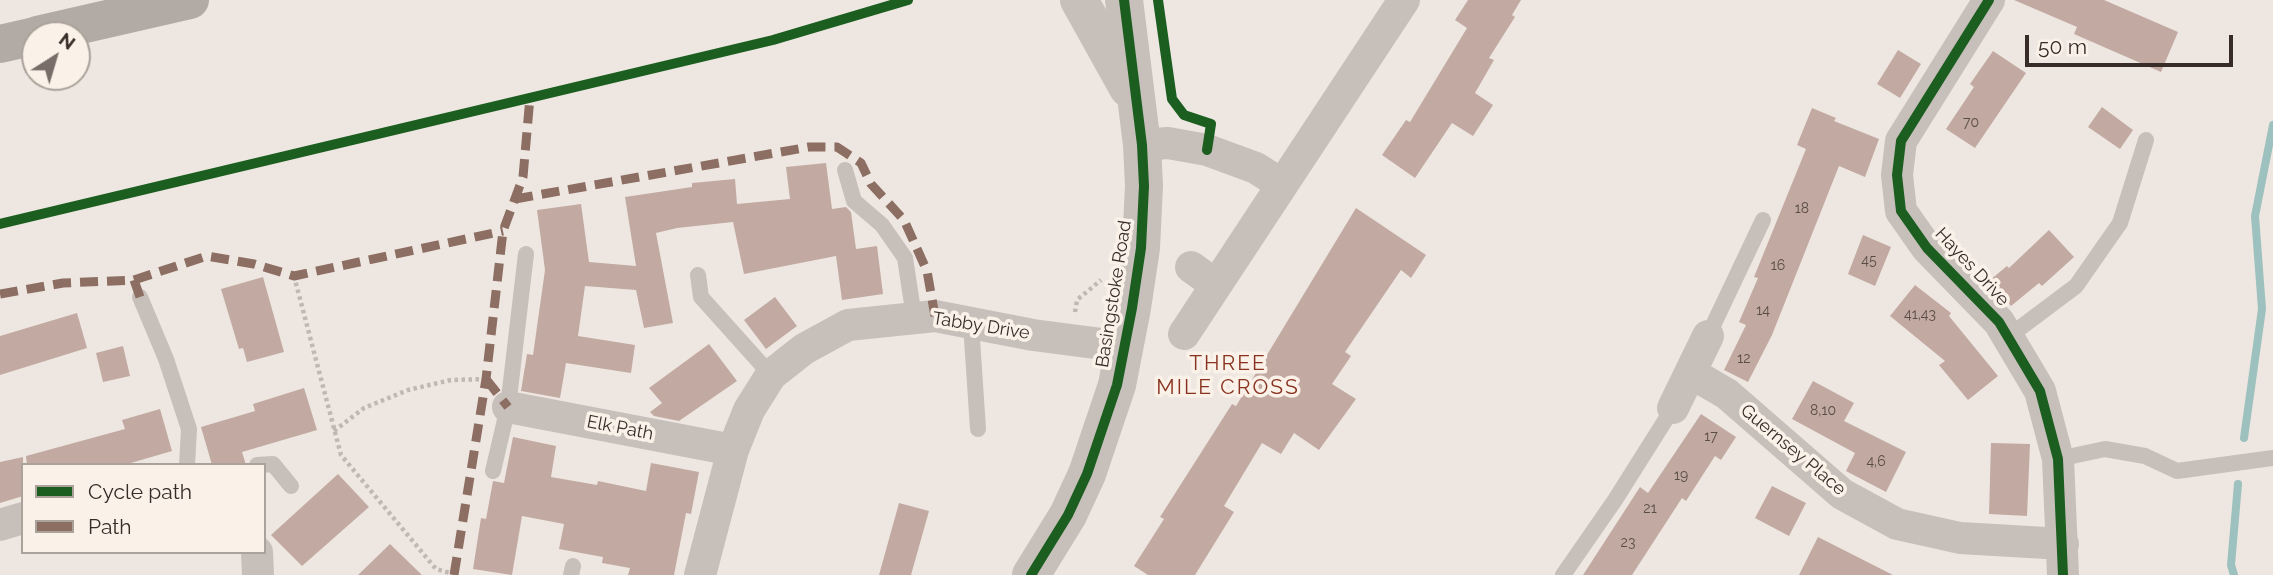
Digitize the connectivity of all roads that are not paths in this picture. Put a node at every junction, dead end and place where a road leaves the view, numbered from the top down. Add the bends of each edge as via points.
1 (190, 0) edge
2 (1079, 0) edge
3 (1124, 0) edge
4 (1404, 0) edge
5 (1989, 0) edge
6 (91, 22) edge
7 (21, 39) edge
8 (0, 44) edge
9 (1135, 99) junction
10 (2146, 140) dead end
11 (1142, 145) junction
12 (845, 170) dead end
13 (1282, 184) junction
14 (1763, 220) dead end
15 (526, 254) dead end
16 (698, 275) dead end
17 (140, 297) dead end
18 (914, 317) junction
19 (971, 324) junction
20 (1184, 334) dead end
21 (1708, 336) joint
22 (2008, 337) junction
23 (1125, 347) junction
24 (1691, 373) junction
25 (771, 375) junction
26 (508, 407) junction
27 (1673, 408) joint
28 (978, 429) dead end
29 (733, 450) junction
30 (2058, 458) junction
31 (2273, 458) edge
32 (187, 463) edge
33 (266, 464) edge
34 (493, 471) dead end
35 (291, 486) dead end
36 (21, 519) edge
37 (0, 525) edge
38 (257, 554) edge
39 (2063, 560) edge
40 (258, 575) edge
41 (700, 575) edge
42 (1031, 575) edge
43 (1563, 575) edge

1 - 6 highway
2 - 9 street
3 - 9 street, Basingstoke Road
4 - 13 street
5 - 22 street, Hayes Drive via 1901,141 1898,175 1901,211 1920,239
7 - 8 highway
9 - 11 street, Basingstoke Road
10 - 22 lane via 2120,223 2076,286
11 - 13 street via 1168,143 1207,150 1256,168
11 - 23 street, Basingstoke Road via 1143,216
12 - 18 lane via 855,201 882,225 905,258
13 - 20 street via 1203,276
14 - 21 lane
15 - 26 lane
16 - 25 lane via 701,297
17 - 32 lane via 189,429
18 - 19 street, Tabby Drive via 935,316
18 - 25 street, Tabby Drive via 848,326 804,349
19 - 23 street, Tabby Drive
19 - 28 lane
21 - 24 street
22 - 30 street, Hayes Drive via 2040,391
23 - 42 street, Basingstoke Road via 1087,474
24 - 27 street
24 - 39 street, Guernsey Place via 1727,394 1842,494 1897,524
25 - 29 street, Tabby Drive
26 - 29 street, Elk Path
26 - 34 lane
27 - 43 lane
29 - 41 street, Tabby Drive
30 - 31 lane via 2105,449 2145,456 2177,471
30 - 39 street, Hayes Drive
33 - 35 lane via 273,464
36 - 37 street
38 - 40 street

